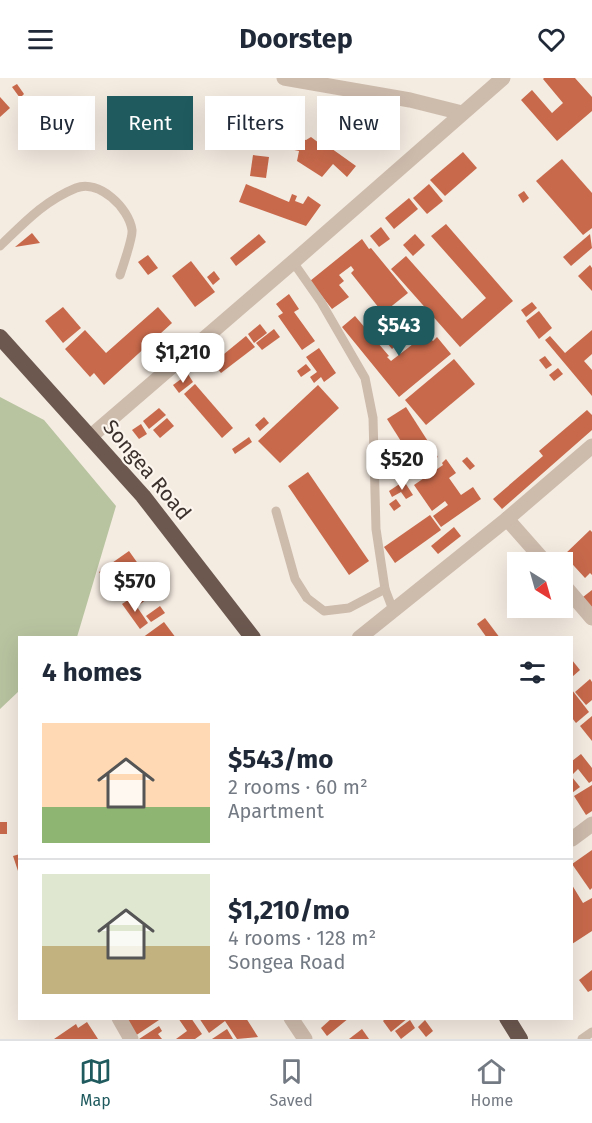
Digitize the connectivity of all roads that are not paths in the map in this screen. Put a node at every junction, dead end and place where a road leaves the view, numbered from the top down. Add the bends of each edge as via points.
1 (284, 78) edge
2 (503, 78) edge
3 (462, 113) junction
4 (0, 246) edge
5 (293, 262) junction
6 (120, 274) dead end
7 (0, 338) edge
8 (90, 437) junction
9 (592, 446) edge
10 (276, 511) dead end
11 (507, 519) junction
12 (536, 552) edge
13 (385, 589) junction
14 (573, 596) edge
15 (393, 610) junction
16 (592, 618) edge
17 (252, 636) edge
18 (361, 636) edge
19 (592, 824) edge
20 (573, 837) edge
21 (120, 1020) edge
22 (292, 1020) edge
23 (508, 1020) edge
24 (592, 1032) edge
25 (131, 1039) edge
26 (305, 1039) edge
27 (520, 1039) edge
28 (582, 1039) edge

1 - 3 street
2 - 3 street
3 - 5 street
4 - 6 lane via 39,208 79,186 105,190 122,208 132,231
5 - 8 street
5 - 13 lane via 365,378 373,418 376,529
7 - 8 highway, Songea Road
8 - 17 highway, Songea Road via 143,496
9 - 11 street
10 - 13 lane via 295,579 307,598 324,611 350,609
11 - 12 street
11 - 15 street
13 - 15 lane
14 - 16 street
15 - 18 street
19 - 20 street
21 - 25 street
22 - 26 street
23 - 27 highway
24 - 28 lane

